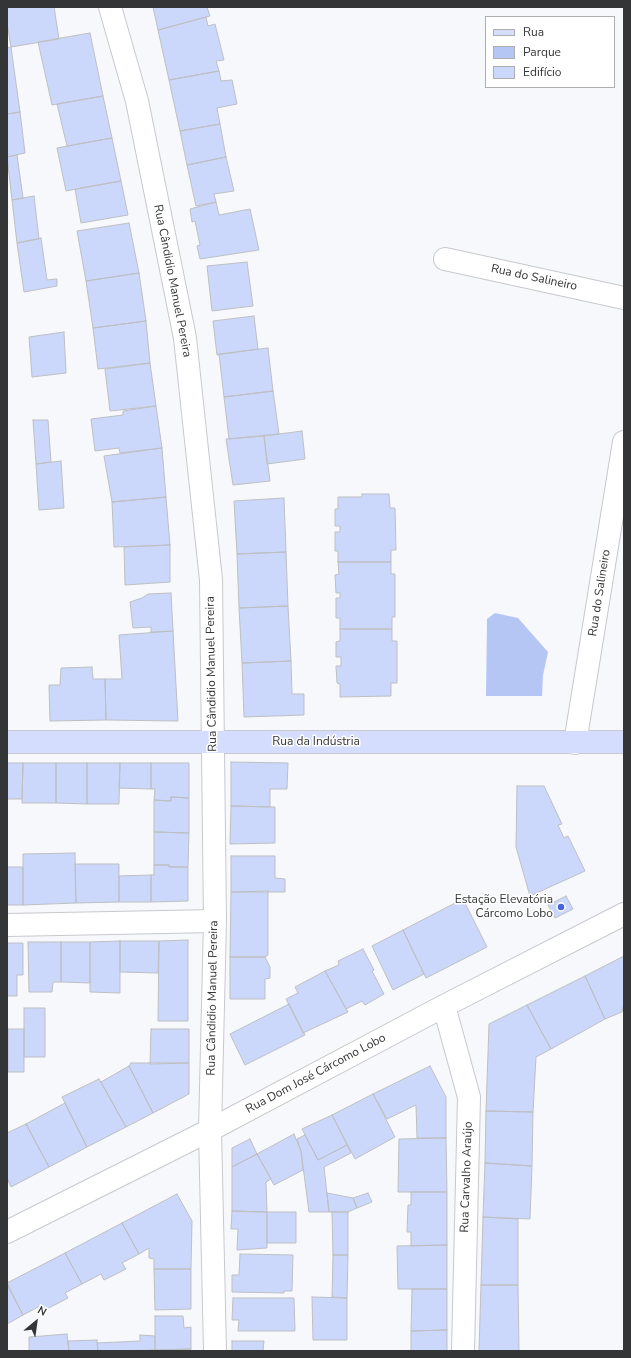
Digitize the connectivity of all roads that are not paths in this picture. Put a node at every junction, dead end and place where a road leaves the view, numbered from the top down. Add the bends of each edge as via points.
1 (110, 7) edge
2 (445, 259) dead end
3 (624, 298) edge
4 (624, 442) edge
5 (213, 741) junction
6 (7, 742) edge
7 (624, 742) edge
8 (576, 743) junction
9 (624, 914) edge
10 (215, 920) junction
11 (7, 925) edge
12 (444, 1006) junction
13 (210, 1130) junction
14 (7, 1232) edge
15 (215, 1351) edge
16 (462, 1351) edge

1 - 5 street, Rua Cândidio Manuel Pereira via 137,101 185,338 211,580
2 - 3 street, Rua do Salineiro
4 - 8 street, Rua do Salineiro
5 - 6 street, Rua da Indústria
5 - 8 street, Rua da Indústria
5 - 10 street, Rua Cândidio Manuel Pereira
7 - 8 street, Rua da Indústria
9 - 12 street, Rua Dom José Cárcomo Lobo
10 - 11 street
10 - 13 street, Rua Cândidio Manuel Pereira
12 - 13 street, Rua Dom José Cárcomo Lobo
12 - 16 street, Rua Carvalho Araújo via 469,1097
13 - 14 street, Rua Dom José Cárcomo Lobo
13 - 15 street, Rua Cândidio Manuel Pereira

